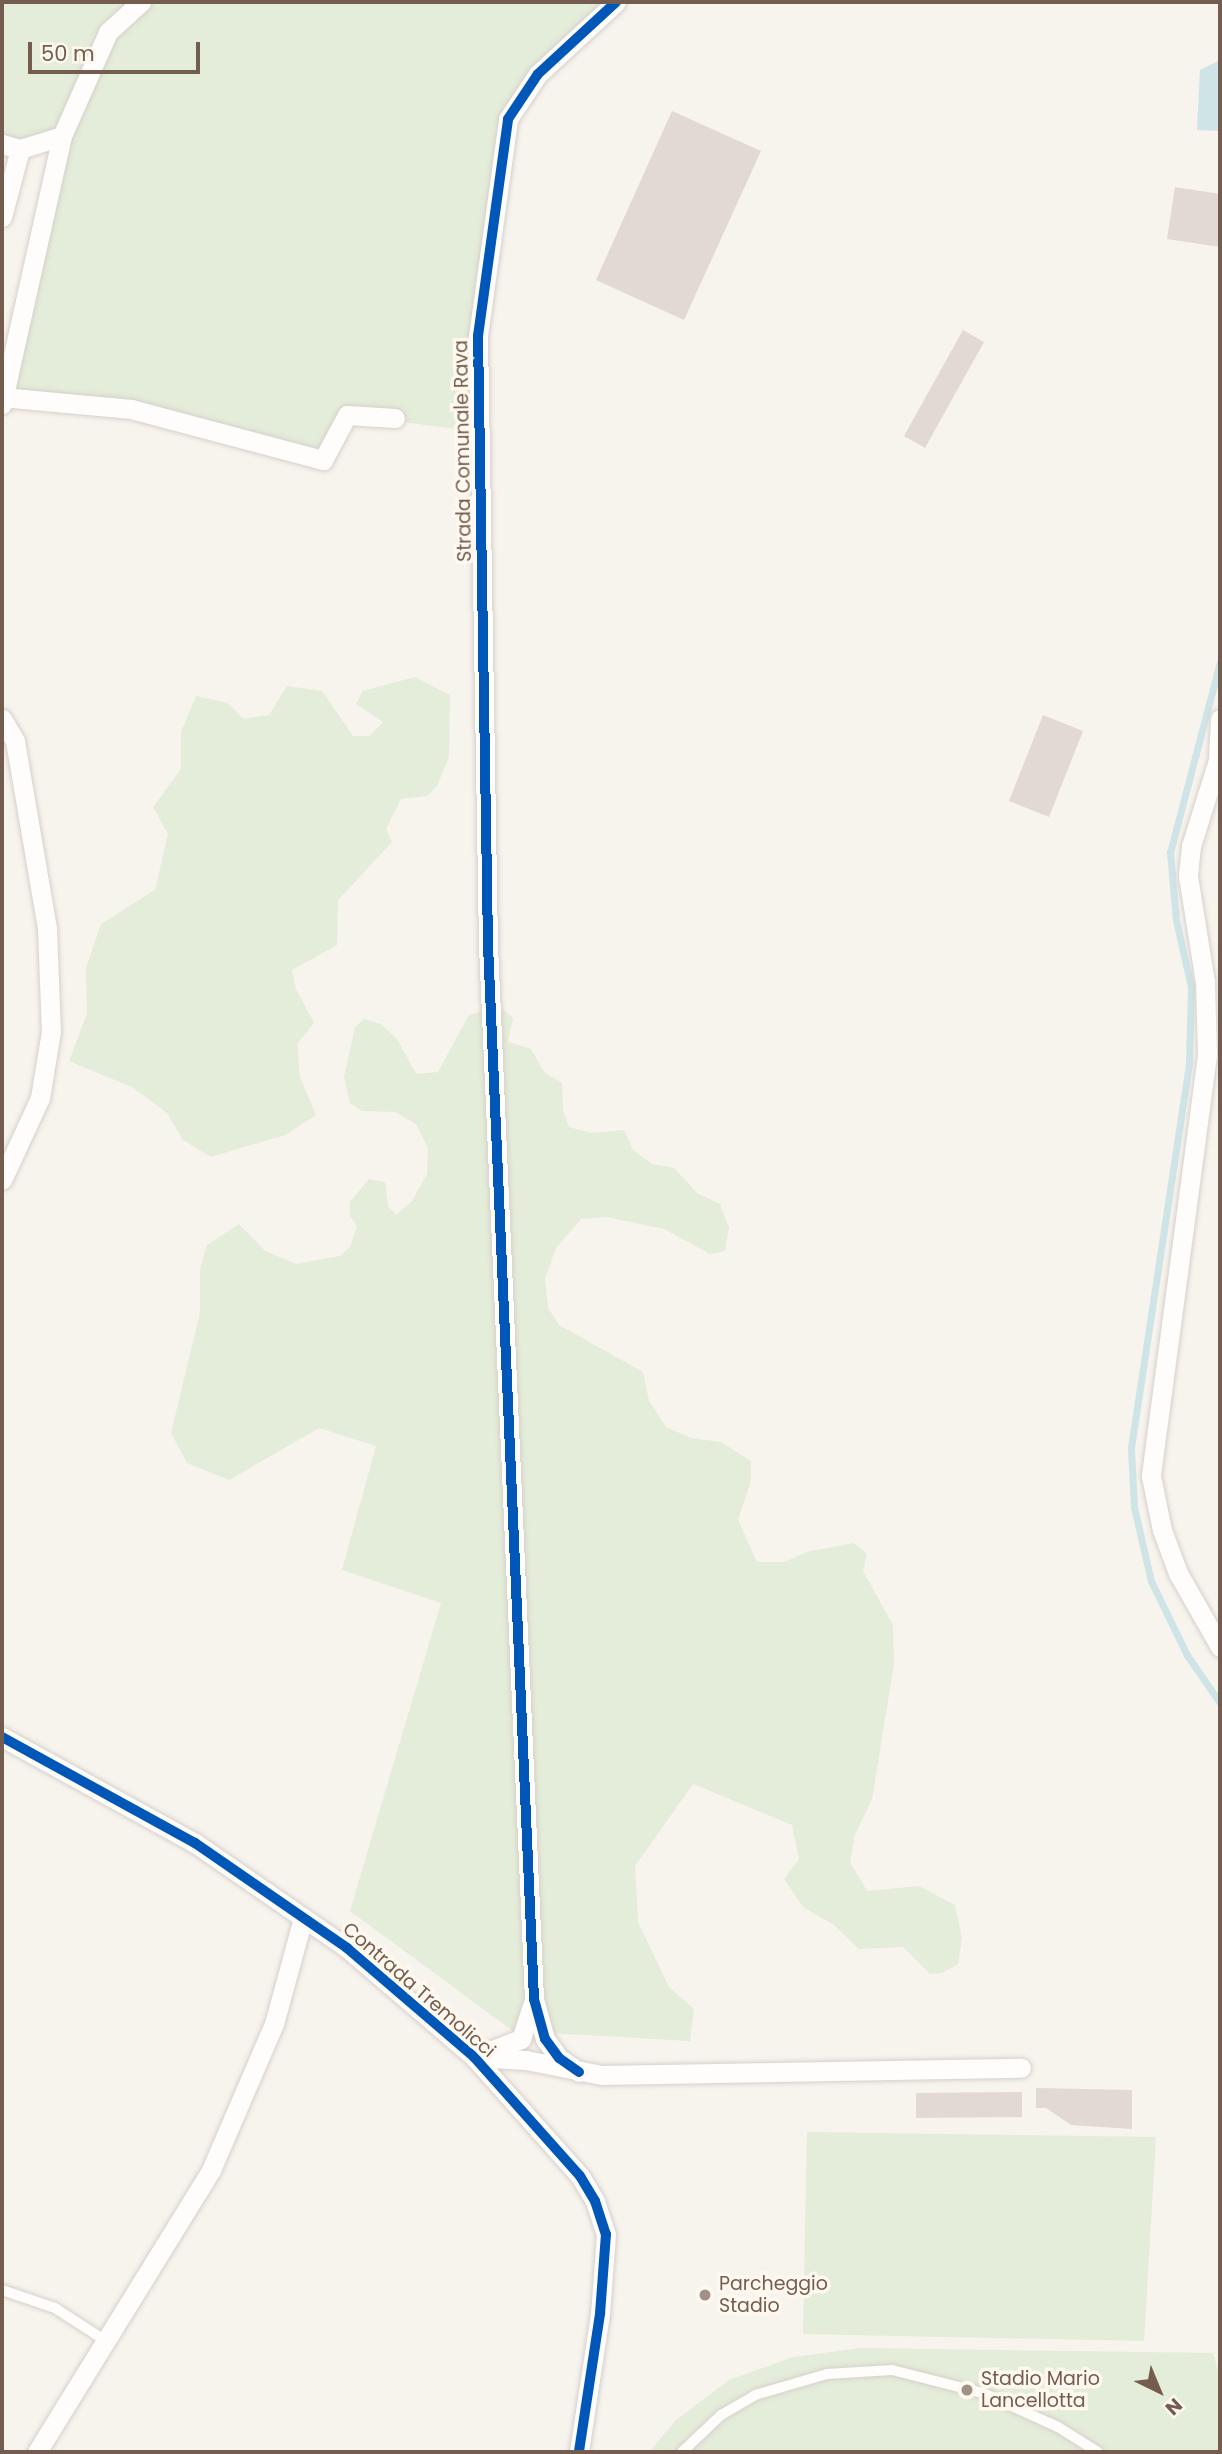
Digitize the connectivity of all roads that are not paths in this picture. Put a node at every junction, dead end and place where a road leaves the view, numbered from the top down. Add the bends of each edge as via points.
1 (141, 2) edge
2 (616, 2) edge
3 (62, 136) junction
4 (11, 146) edge
5 (2, 217) edge
6 (3, 400) edge
7 (395, 418) dead end
8 (2, 719) edge
9 (1220, 719) edge
10 (2, 1180) edge
11 (1220, 1647) edge
12 (2, 1737) edge
13 (303, 1918) junction
14 (534, 1999) junction
15 (521, 2039) junction
16 (545, 2039) junction
17 (474, 2057) junction
18 (529, 2061) junction
19 (1021, 2068) dead end
20 (579, 2072) junction
21 (2, 2291) edge
22 (106, 2341) junction
23 (37, 2452) edge
24 (579, 2452) edge
25 (682, 2452) edge
26 (1098, 2452) edge

1 - 3 street via 108,32
2 - 14 street, Strada Comunale Rava via 538,74 508,119 478,336 488,945
3 - 4 street
3 - 6 street
4 - 5 street
6 - 7 street via 131,409 323,460 347,415
8 - 10 street via 15,741 47,929 51,1031 40,1098
9 - 11 street via 1218,760 1191,846 1188,876 1205,982 1207,1055 1151,1476 1162,1530 1178,1573
12 - 13 street, Contrada Tremolicci via 195,1843
13 - 17 street, Contrada Tremolicci via 347,1948
13 - 22 street via 274,2024 211,2170
14 - 15 street
14 - 16 street
15 - 17 street
15 - 18 street
16 - 18 street via 542,2053
16 - 20 street via 559,2058
17 - 18 street
17 - 24 street, Contrada Tremolicci via 580,2176 596,2201 606,2234 600,2314
18 - 20 street
19 - 20 street
21 - 22 lane via 55,2308
22 - 23 street
25 - 26 lane via 722,2414 755,2395 827,2374 892,2370 983,2393 1058,2427

